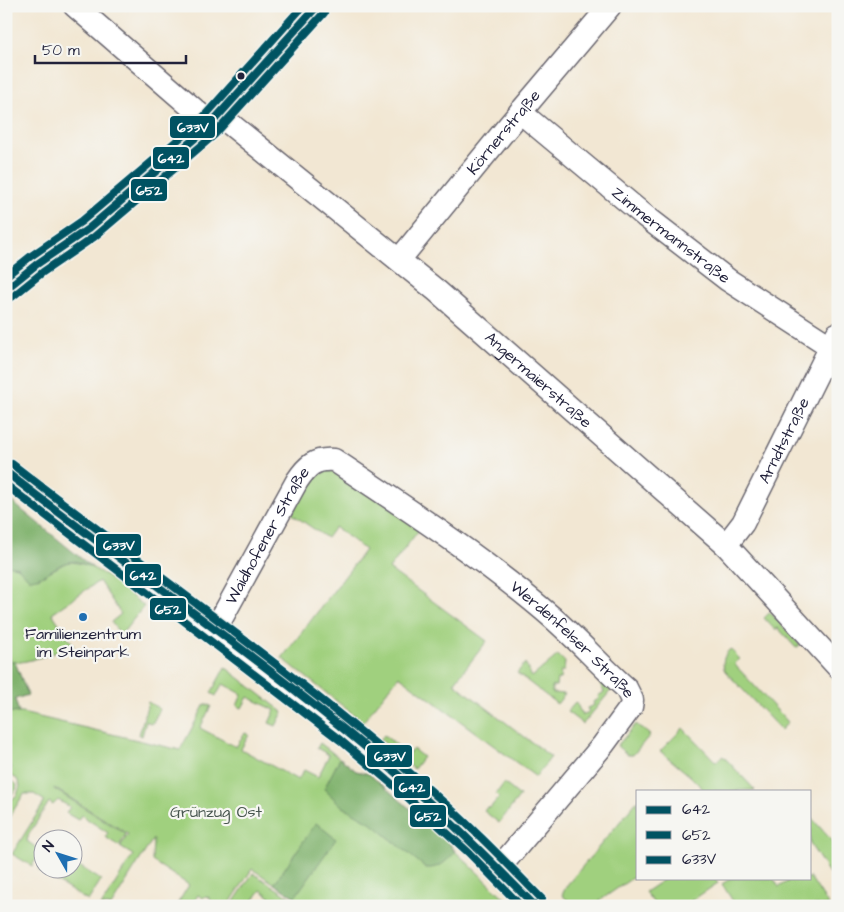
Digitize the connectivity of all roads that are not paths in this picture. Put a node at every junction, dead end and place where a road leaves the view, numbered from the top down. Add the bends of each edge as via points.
1 (75, 6) edge
2 (318, 6) edge
3 (610, 6) edge
4 (520, 112) junction
5 (215, 120) junction
6 (399, 260) junction
7 (6, 289) edge
8 (834, 340) edge
9 (334, 460) joint
10 (6, 472) edge
11 (726, 545) junction
12 (215, 630) junction
13 (838, 666) edge
14 (500, 867) junction
15 (535, 906) edge

1 - 5 street, Angermaierstraße
2 - 5 street
3 - 4 street, Körnerstraße
4 - 6 street, Körnerstraße
4 - 8 street, Zimmermannstraße via 728,280
5 - 6 street, Angermaierstraße
5 - 7 street via 172,160 88,228
6 - 11 street, Angermaierstraße
8 - 11 street, Arndtstraße via 743,523
9 - 12 street, Waidhofener Straße via 322,459 303,472
9 - 14 street, Werdenfelser Straße via 452,540 546,614 626,688 632,700 624,719
10 - 12 street
11 - 13 street, Angermaierstraße
12 - 14 street via 359,742
14 - 15 street

